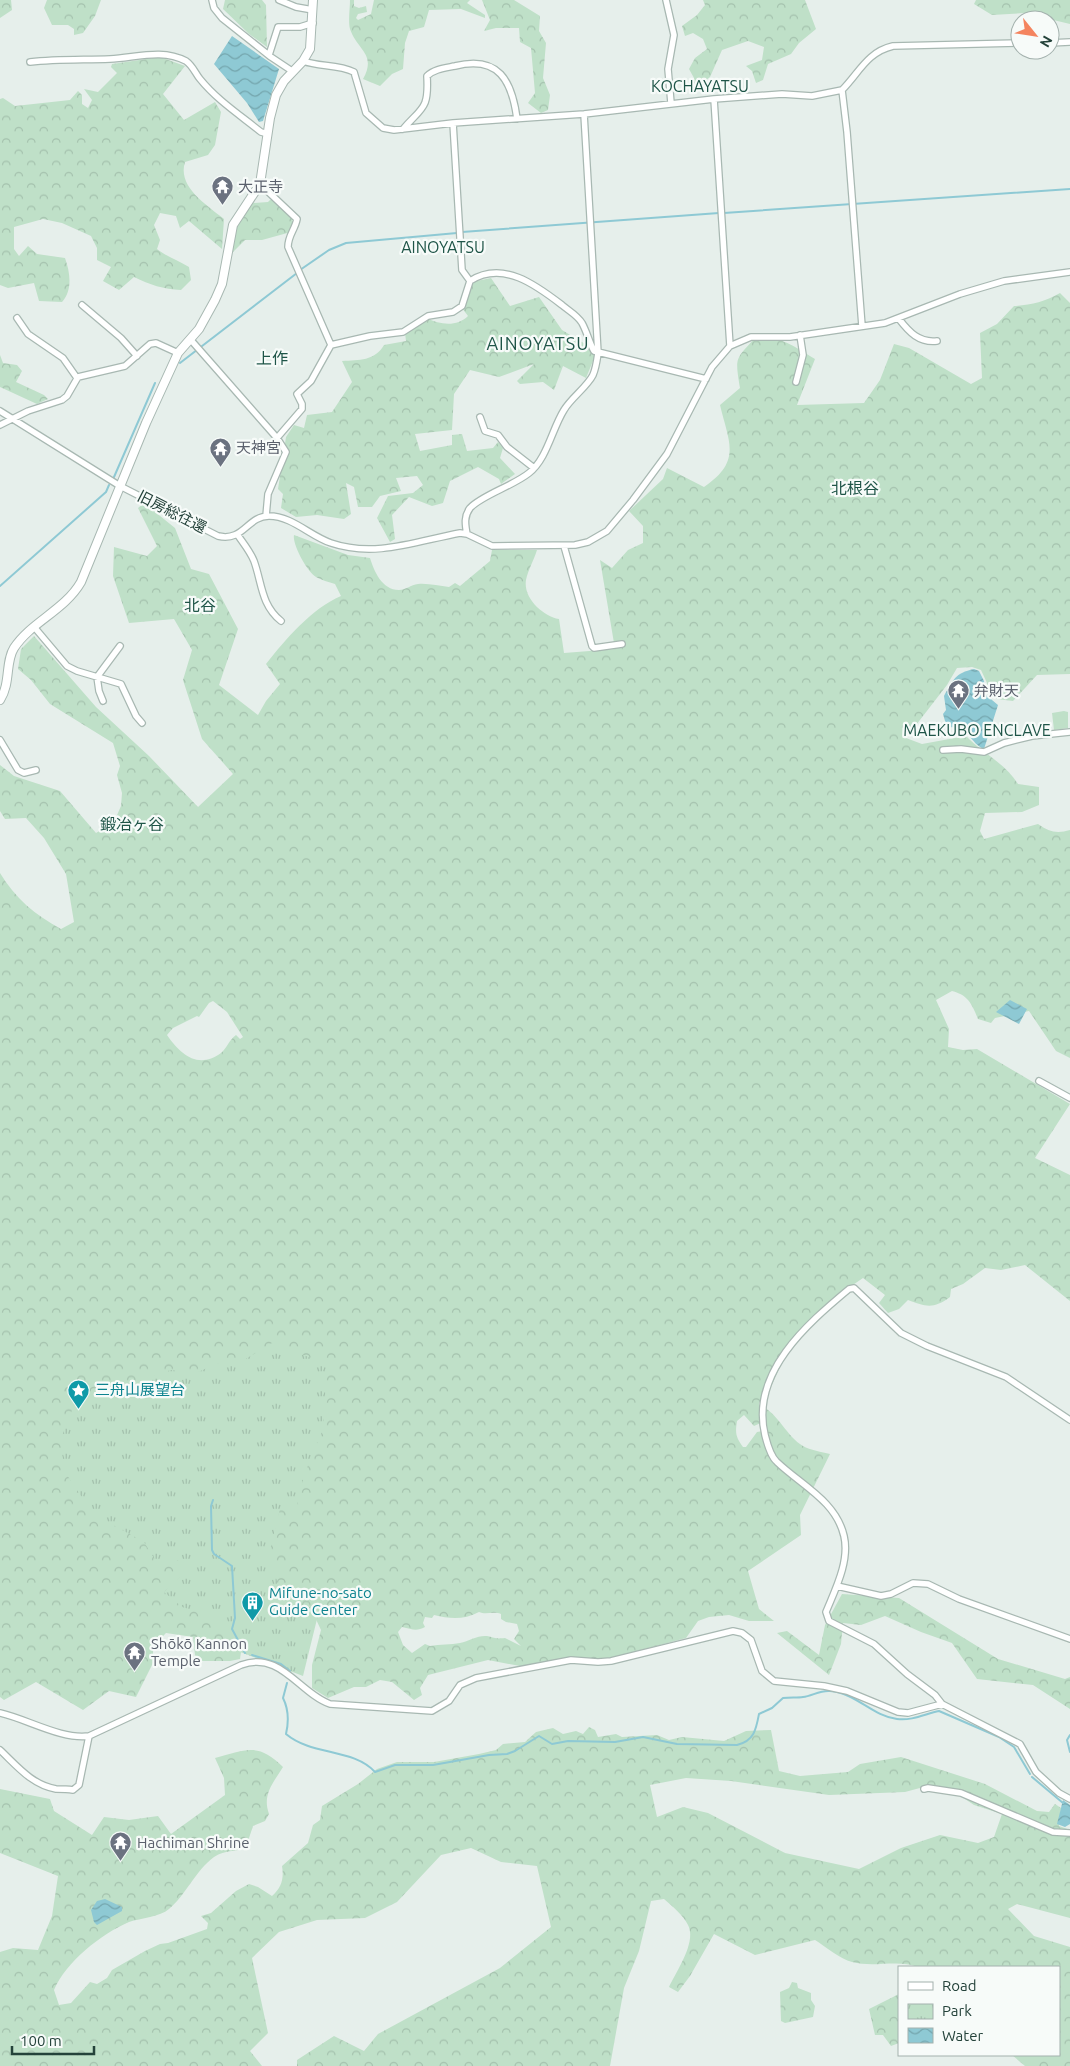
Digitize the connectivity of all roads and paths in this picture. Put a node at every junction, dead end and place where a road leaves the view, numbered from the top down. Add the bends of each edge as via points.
1 (212, 0) edge
2 (279, 0) edge
3 (313, 0) edge
4 (666, 0) edge
5 (313, 10) junction
6 (313, 23) junction
7 (1010, 43) edge
8 (268, 56) junction
9 (303, 61) junction
10 (30, 62) dead end
11 (292, 71) junction
12 (842, 90) junction
13 (714, 99) junction
14 (671, 103) junction
15 (584, 114) junction
16 (517, 119) junction
17 (453, 123) junction
18 (403, 129) junction
19 (268, 134) junction
20 (260, 184) junction
21 (1070, 272) edge
22 (470, 281) junction
23 (82, 305) dead end
24 (17, 318) dead end
25 (899, 319) junction
26 (862, 326) junction
27 (800, 335) junction
28 (190, 339) junction
29 (936, 341) dead end
30 (331, 346) junction
31 (730, 346) junction
32 (178, 353) junction
33 (598, 353) junction
34 (137, 356) junction
35 (77, 378) junction
36 (706, 379) junction
37 (796, 382) dead end
38 (0, 411) edge
39 (480, 416) dead end
40 (13, 420) junction
41 (0, 425) edge
42 (277, 438) junction
43 (534, 468) junction
44 (120, 486) junction
45 (266, 516) junction
46 (237, 534) junction
47 (467, 534) junction
48 (564, 546) junction
49 (281, 621) dead end
50 (35, 628) junction
51 (622, 644) dead end
52 (120, 646) dead end
53 (97, 677) junction
54 (0, 700) edge
55 (103, 701) dead end
56 (142, 722) dead end
57 (1070, 732) edge
58 (0, 740) edge
59 (943, 750) dead end
60 (36, 770) dead end
61 (1039, 1081) dead end
62 (1070, 1098) edge
63 (1070, 1420) edge
64 (837, 1586) junction
65 (1070, 1639) edge
66 (942, 1704) junction
67 (0, 1713) edge
68 (89, 1736) junction
69 (0, 1750) edge
70 (924, 1789) dead end
71 (1070, 1799) edge
72 (1070, 1833) edge

1 - 8 street via 222,18
2 - 5 street
3 - 5 street
4 - 14 street via 674,35 668,69
5 - 6 street
6 - 8 street via 278,28
6 - 9 street via 310,48
7 - 12 street via 881,49 864,62
8 - 11 street
9 - 11 street
9 - 18 street via 354,72 366,113 383,128
10 - 19 street via 147,54 177,58 187,62 223,102
11 - 19 street via 276,95
12 - 13 street via 812,96 782,94
12 - 26 street
13 - 14 street
13 - 31 street
14 - 15 street
15 - 16 street
15 - 33 street
16 - 17 street
16 - 18 street via 514,97 507,81 495,68 480,63 432,72 427,76 426,102 421,113
17 - 18 street
17 - 22 street via 462,270
19 - 20 street
20 - 28 street via 233,225 218,292 210,312
20 - 30 street via 297,220 288,237 288,247
21 - 25 street via 1004,281 960,294
22 - 30 street via 462,306 453,312 428,316 404,332
22 - 33 street via 491,272 513,276 542,289 574,313
23 - 34 street
24 - 35 street via 28,334 63,358
25 - 26 street
25 - 29 street via 912,334 927,342
26 - 27 street
27 - 31 street via 751,337
27 - 37 street via 803,355
28 - 32 street
28 - 42 street
30 - 42 street via 311,382 297,394 302,410
31 - 36 street
32 - 34 street via 156,343 150,344
32 - 44 street
33 - 36 street
33 - 43 street via 592,377 572,396
34 - 35 street via 125,366
35 - 40 street via 62,400 28,411
36 - 48 street via 667,454 607,531 588,542
38 - 40 street, 旧房総往還
39 - 43 street via 485,430 498,435 507,447
40 - 41 street
40 - 44 street, 旧房総往還
42 - 45 street via 286,452 268,494
43 - 47 street via 510,487 472,507 465,519
44 - 46 street, 旧房総往還 via 218,536 228,538
44 - 50 street via 78,587
45 - 46 street via 258,518
45 - 47 street via 286,519 312,536 349,548 384,550 447,535
46 - 49 street via 254,561 270,610
47 - 48 street via 492,546
48 - 51 street via 592,646
50 - 53 street via 68,666
50 - 54 street via 13,649 7,687
52 - 53 street
53 - 55 street
53 - 56 street via 121,684
57 - 59 street via 1032,736 984,752
58 - 60 street via 18,770 24,773
61 - 62 street
63 - 64 street via 1006,1376 926,1346 902,1332 858,1290 849,1289 784,1354 774,1368 763,1405 763,1426 775,1461 802,1482 836,1517 844,1536 845,1550
64 - 65 street via 882,1596 913,1583 928,1584 959,1600
64 - 66 street via 826,1612 829,1621 874,1644
66 - 68 street via 908,1713 898,1712 847,1691 774,1680 762,1671 751,1640 733,1631 611,1661 571,1660 476,1678 460,1685 448,1701 432,1710 330,1704 315,1697 274,1665 264,1661 248,1662
66 - 71 street via 1020,1744 1036,1772
67 - 68 street via 78,1738
68 - 69 street via 79,1785 73,1790 55,1789 30,1778 17,1770
70 - 72 street via 962,1793 1054,1832

